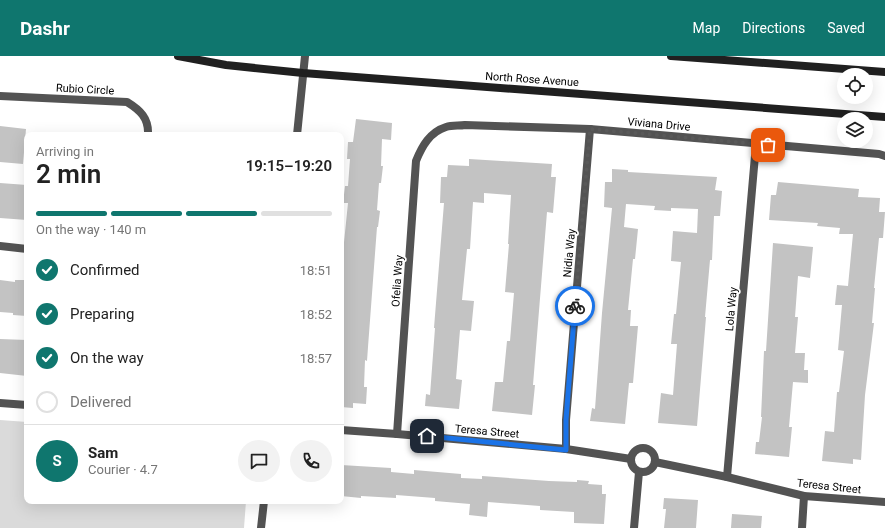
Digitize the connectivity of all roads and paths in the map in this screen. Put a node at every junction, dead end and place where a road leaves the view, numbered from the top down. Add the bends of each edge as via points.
1 (178, 56) edge
2 (305, 56) edge
3 (671, 56) edge
4 (885, 72) edge
5 (303, 73) junction
6 (0, 96) edge
7 (885, 117) edge
8 (590, 129) junction
9 (148, 132) edge
10 (297, 132) edge
11 (432, 135) joint
12 (756, 144) junction
13 (885, 156) edge
14 (0, 246) edge
15 (24, 249) edge
16 (0, 403) edge
17 (24, 405) edge
18 (344, 430) edge
19 (397, 434) junction
20 (566, 450) junction
21 (631, 459) junction
22 (655, 462) junction
23 (639, 472) junction
24 (727, 477) junction
25 (804, 496) junction
26 (885, 502) edge
27 (264, 504) edge
28 (261, 528) edge
29 (634, 528) edge
30 (802, 528) edge

1 - 5 main road, North Rose Avenue via 226,65
2 - 5 street
3 - 4 main road
5 - 7 main road, North Rose Avenue
5 - 10 street
6 - 9 street, Rubio Circle via 127,102 140,110
8 - 11 street, Viviana Drive via 465,125 446,127
8 - 12 street, Viviana Drive
8 - 20 street, Nidia Way via 566,420
11 - 19 street, Ofelia Way via 416,161
12 - 13 street, Viviana Drive
12 - 24 street, Lola Way
14 - 15 street
16 - 17 street
18 - 19 street, Teresa Street
19 - 20 street, Teresa Street
20 - 21 street, Teresa Street
21 - 22 street via 635,452 644,448 652,453
21 - 23 street via 632,466
22 - 23 street via 648,472
22 - 24 street, Teresa Street
23 - 29 street
24 - 25 street, Teresa Street
25 - 26 street, Teresa Street
25 - 30 street
27 - 28 street

